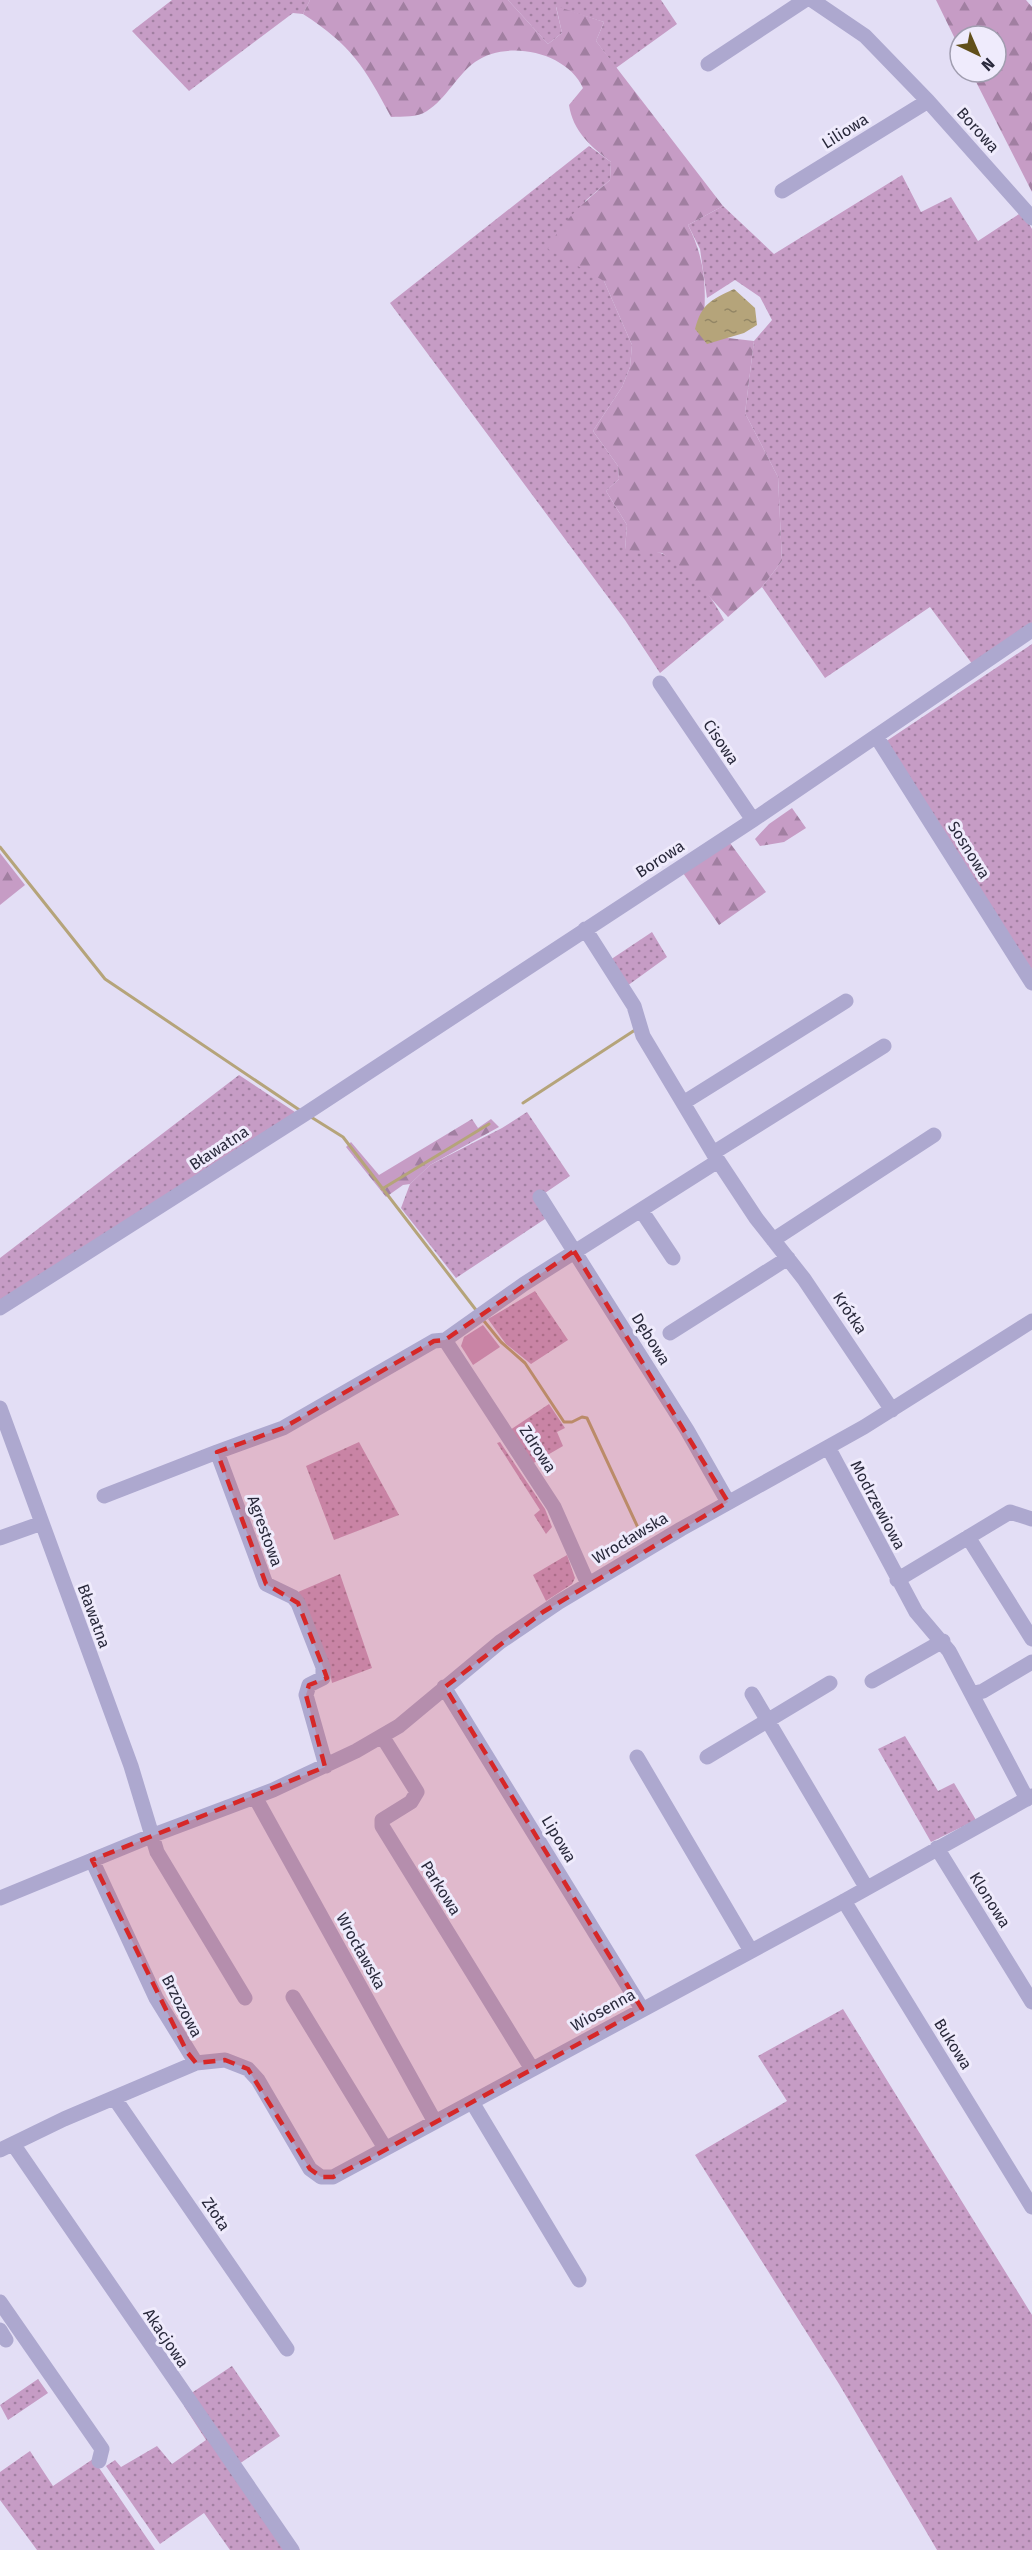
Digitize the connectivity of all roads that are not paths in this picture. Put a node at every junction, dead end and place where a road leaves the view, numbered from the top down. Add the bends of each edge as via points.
1 (805, 0) edge
2 (812, 0) edge
3 (708, 63) dead end
4 (928, 101) junction
5 (782, 191) dead end
6 (1032, 218) edge
7 (1032, 630) edge
8 (660, 684) dead end
9 (876, 736) junction
10 (753, 820) junction
11 (585, 929) junction
12 (1032, 983) edge
13 (846, 1001) dead end
14 (884, 1046) dead end
15 (683, 1103) junction
16 (304, 1114) joint
17 (934, 1135) dead end
18 (715, 1157) junction
19 (540, 1197) dead end
20 (641, 1210) junction
21 (773, 1240) junction
22 (574, 1251) junction
23 (673, 1258) dead end
24 (788, 1258) junction
25 (0, 1308) edge
26 (1032, 1321) edge
27 (670, 1332) dead end
28 (446, 1340) junction
29 (0, 1408) edge
30 (892, 1410) junction
31 (828, 1447) junction
32 (217, 1452) junction
33 (104, 1496) dead end
34 (728, 1502) junction
35 (1032, 1519) edge
36 (42, 1523) junction
37 (968, 1537) junction
38 (0, 1538) edge
39 (897, 1580) junction
40 (588, 1584) junction
41 (1032, 1639) edge
42 (943, 1641) junction
43 (1032, 1662) edge
44 (872, 1681) dead end
45 (830, 1683) dead end
46 (444, 1687) junction
47 (752, 1694) dead end
48 (972, 1694) junction
49 (768, 1720) junction
50 (382, 1736) junction
51 (637, 1757) dead end
52 (707, 1757) dead end
53 (326, 1766) junction
54 (255, 1797) junction
55 (1030, 1797) edge
56 (151, 1836) junction
57 (937, 1848) junction
58 (92, 1860) junction
59 (866, 1887) junction
60 (0, 1898) edge
61 (844, 1901) junction
62 (751, 1951) junction
63 (293, 1997) dead end
64 (245, 1998) dead end
65 (1032, 2002) edge
66 (642, 2009) junction
67 (196, 2063) junction
68 (532, 2069) junction
69 (115, 2099) junction
70 (472, 2102) junction
71 (435, 2122) junction
72 (6, 2147) edge
73 (385, 2148) junction
74 (321, 2177) joint
75 (1032, 2207) edge
76 (579, 2280) dead end
77 (0, 2302) edge
78 (16, 2324) junction
79 (287, 2349) dead end
80 (292, 2550) edge

1 - 3 street
2 - 4 street, Borowa via 865,36
4 - 5 street, Liliowa
4 - 6 street, Borowa
7 - 9 street, Borowa
8 - 10 street, Cisowa
9 - 10 street, Borowa
9 - 12 street, Sosnowa
10 - 11 street, Borowa
11 - 15 street, Krótka via 634,1006 643,1036
11 - 16 street, Borowa
13 - 15 street
14 - 18 street
15 - 18 street, Krótka
16 - 25 street, Bławatna
17 - 21 street
18 - 20 street
18 - 21 street, Krótka
19 - 22 street, Dębowa
20 - 22 street
20 - 23 street
21 - 24 street, Krótka
22 - 28 street
22 - 34 street, Dębowa
24 - 27 street
24 - 30 street, Krótka
26 - 30 street, Wrocławska
28 - 32 street via 434,1341 283,1428
28 - 40 street, Zdrowa via 554,1507
29 - 36 street, Bławatna
30 - 31 street, Wrocławska
31 - 34 street, Wrocławska
31 - 39 street, Modrzewiowa
32 - 33 street
32 - 53 street, Agrestowa via 266,1584 298,1603 323,1667 324,1678 309,1685 306,1695
34 - 40 street, Wrocławska
35 - 37 street, Modrzewiowa via 1010,1512
36 - 38 street
36 - 56 street, Bławatna via 131,1766
37 - 39 street, Modrzewiowa
37 - 41 street
39 - 42 street, Modrzewiowa via 916,1612
40 - 46 street, Wrocławska via 500,1642
42 - 44 street
42 - 48 street, Modrzewiowa
43 - 48 street
45 - 49 street
46 - 50 street, Wrocławska
46 - 66 street, Lipowa
47 - 49 street
48 - 55 street, Modrzewiowa
49 - 52 street
49 - 59 street
50 - 53 street, Wrocławska
50 - 68 street, Parkowa via 417,1792 411,1802 382,1820 382,1826
51 - 62 street
53 - 54 street, Wrocławska
54 - 56 street, Wrocławska
54 - 71 street, Wrocławska
55 - 57 street, Wiosenna
56 - 58 street, Wrocławska
56 - 64 street
57 - 59 street, Wiosenna
57 - 65 street, Klonowa
58 - 60 street, Wrocławska
58 - 67 street, Brzozowa via 156,1998
59 - 61 street, Wiosenna
61 - 62 street, Wiosenna
61 - 75 street, Bukowa
62 - 66 street, Wiosenna
63 - 73 street
66 - 68 street, Wiosenna
67 - 69 street, Akacjowa
67 - 74 street, Brzozowa via 225,2060 248,2068 310,2169
68 - 70 street, Wiosenna
69 - 72 street, Akacjowa
69 - 79 street, Złota
70 - 71 street, Wiosenna
70 - 76 street
71 - 73 street, Wiosenna
72 - 80 street, Akacjowa
73 - 74 street, Wiosenna via 333,2177
77 - 78 street
78 - 78 street via 102,2449 99,2461 18,2341

